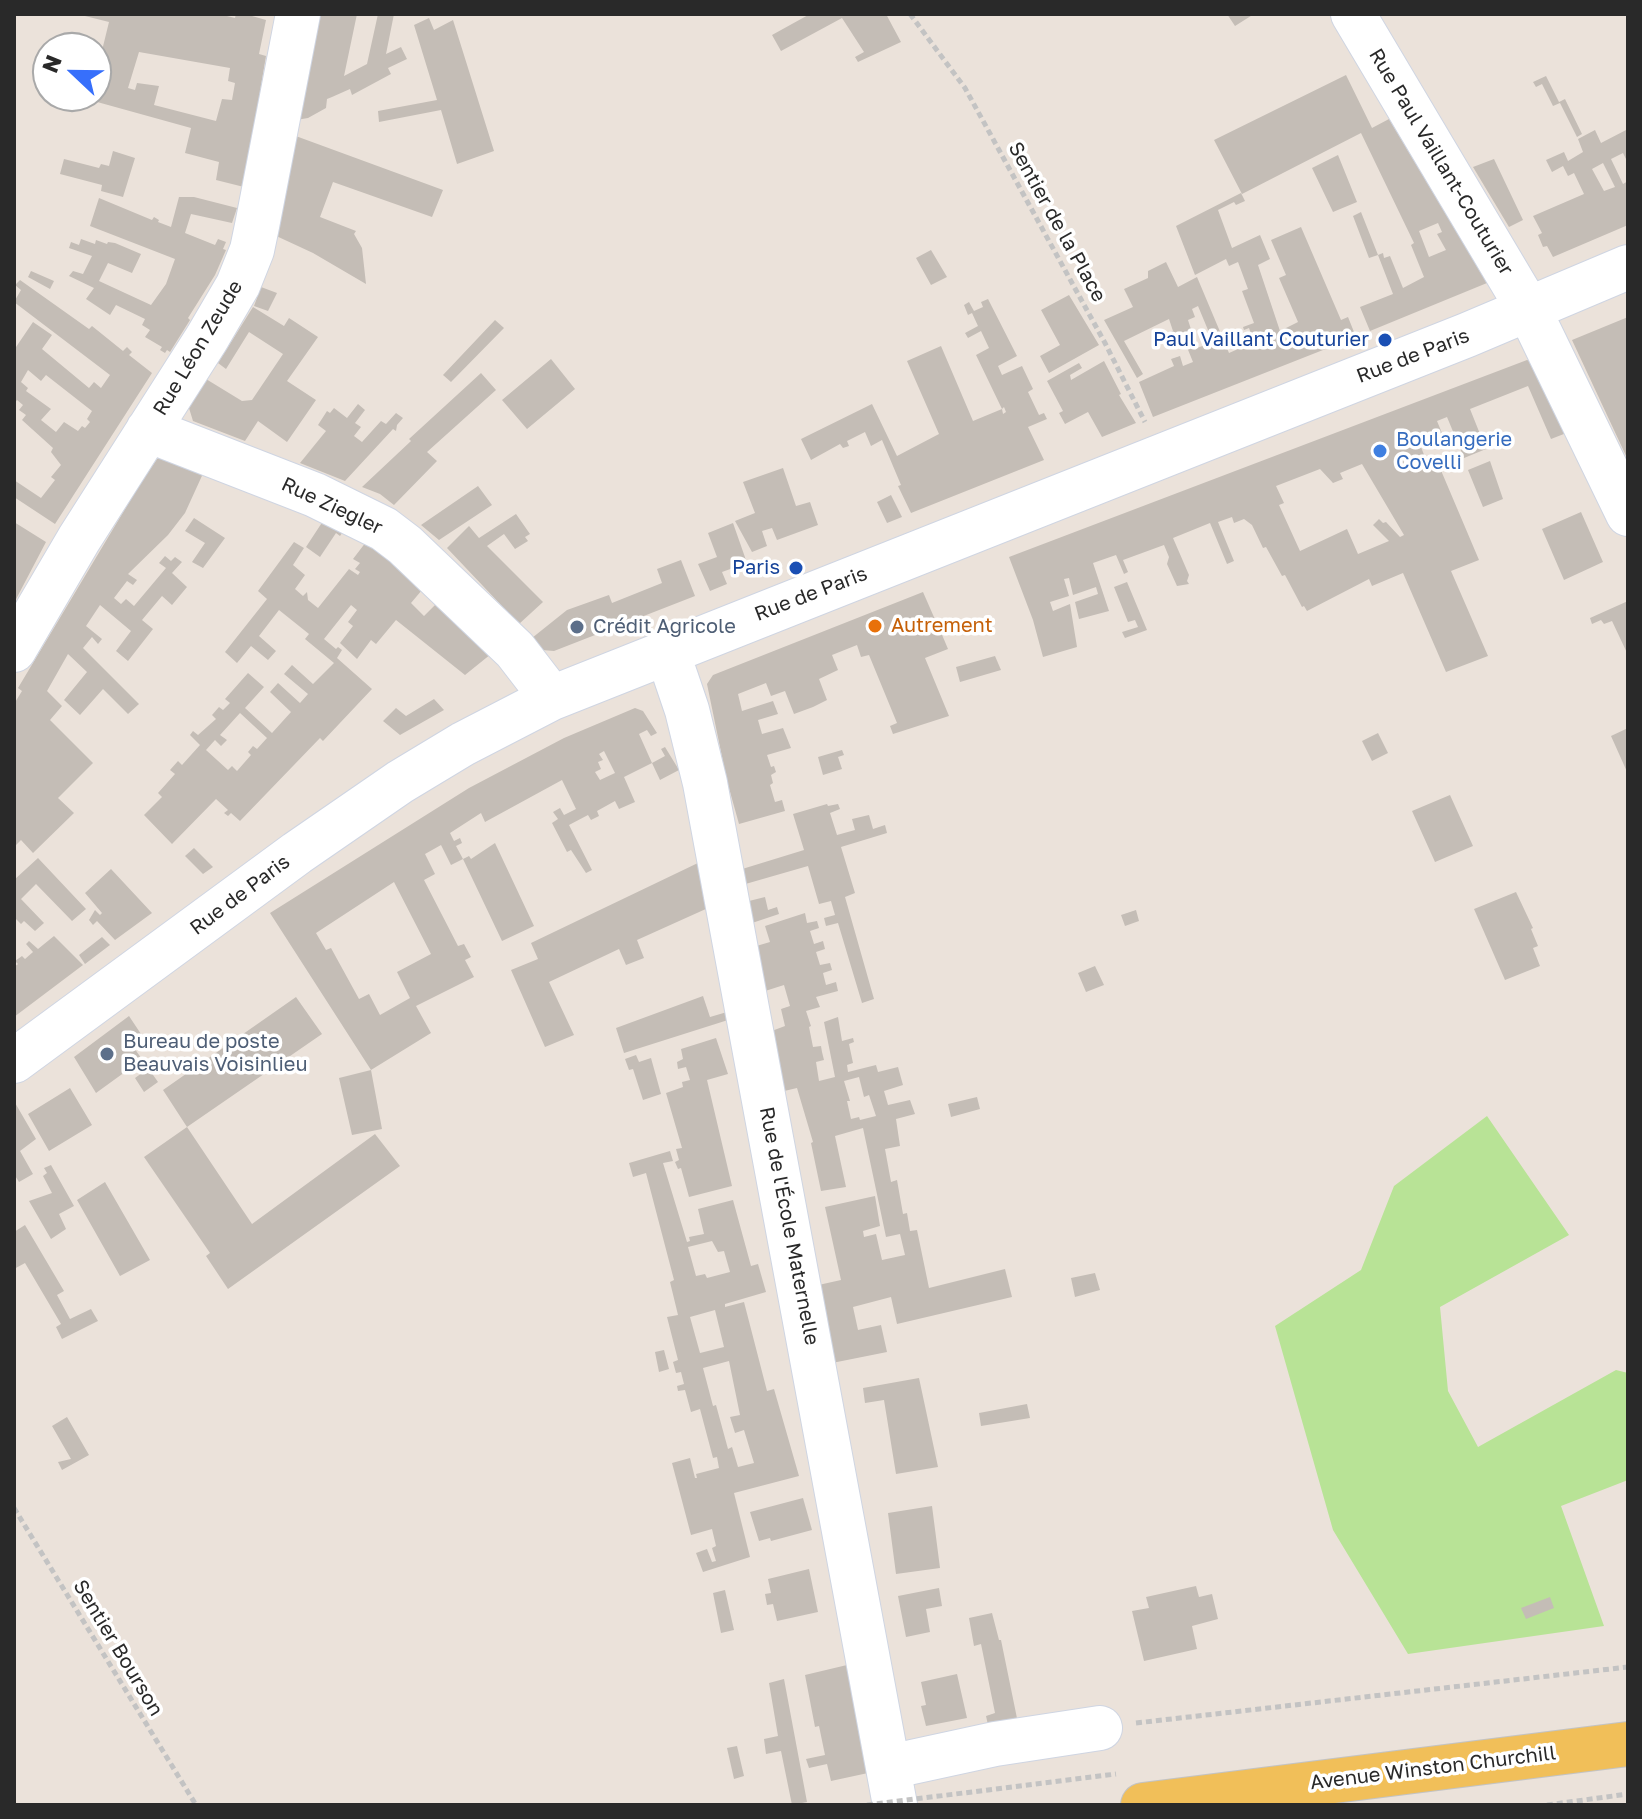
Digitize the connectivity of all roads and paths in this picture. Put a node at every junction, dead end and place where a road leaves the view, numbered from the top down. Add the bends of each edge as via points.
1 (298, 14) edge
2 (910, 14) edge
3 (1353, 14) edge
4 (1628, 267) edge
5 (1529, 310) junction
6 (148, 430) junction
7 (1162, 455) junction
8 (1628, 514) edge
9 (14, 650) edge
10 (667, 651) junction
11 (552, 698) junction
12 (14, 1061) edge
13 (14, 1508) edge
14 (1628, 1667) edge
15 (1100, 1728) joint
16 (1628, 1744) edge
17 (892, 1786) edge
18 (1129, 1790) edge
19 (1628, 1794) edge
20 (196, 1805) edge
21 (867, 1805) edge
22 (1547, 1805) edge

1 - 6 street, Rue Léon Zeude via 252,250 224,310
2 - 7 path, Sentier de la Place via 965,88
3 - 5 street, Rue Paul Vaillant-Couturier
4 - 5 street, Rue de Paris
5 - 7 street, Rue de Paris
5 - 8 street, Rue Paul Vaillant-Couturier
6 - 9 street, Rue Léon Zeude
6 - 11 street, Rue Ziegler via 325,499 384,529 515,650
7 - 10 street, Rue de Paris
10 - 11 street, Rue de Paris
10 - 17 street, Rue de l'École Maternelle via 705,783
11 - 12 street, Rue de Paris via 433,761 367,804
13 - 20 path, Sentier Bourson
14 - 15 path
15 - 17 street via 1034,1736
16 - 18 main road, Avenue Winston Churchill
18 - 21 path, bridge
19 - 22 path

